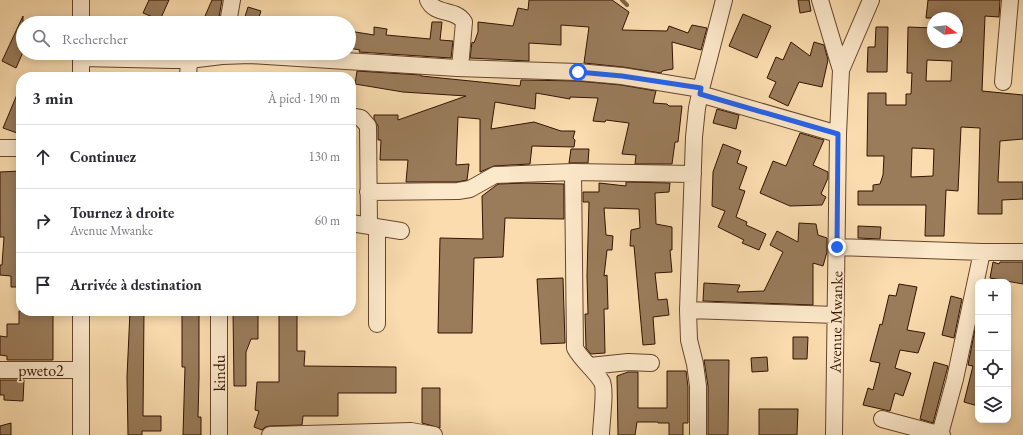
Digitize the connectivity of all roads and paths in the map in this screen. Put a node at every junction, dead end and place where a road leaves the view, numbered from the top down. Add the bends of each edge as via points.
1 (81, 0) edge
2 (232, 0) edge
3 (428, 0) edge
4 (724, 0) edge
5 (820, 0) edge
6 (871, 0) edge
7 (1010, 0) edge
8 (81, 16) edge
9 (229, 16) edge
10 (81, 60) edge
11 (189, 60) edge
12 (282, 60) edge
13 (460, 68) junction
14 (345, 70) edge
15 (841, 70) junction
16 (81, 72) edge
17 (188, 72) edge
18 (1003, 82) dead end
19 (700, 91) junction
20 (356, 117) edge
21 (838, 134) junction
22 (0, 148) edge
23 (16, 148) edge
24 (573, 172) junction
25 (693, 174) junction
26 (368, 192) junction
27 (356, 224) edge
28 (373, 226) junction
29 (401, 231) dead end
30 (837, 247) junction
31 (982, 252) junction
32 (1023, 252) edge
33 (688, 310) junction
34 (836, 315) junction
35 (82, 316) edge
36 (219, 316) edge
37 (377, 324) dead end
38 (651, 363) dead end
39 (590, 366) junction
40 (0, 370) edge
41 (81, 370) junction
42 (882, 419) dead end
43 (81, 435) edge
44 (219, 435) edge
45 (270, 435) edge
46 (434, 435) edge
47 (601, 435) edge
48 (698, 435) edge
49 (834, 435) edge
50 (941, 435) edge

1 - 8 street
2 - 9 street
3 - 13 street via 432,7 457,15 464,22
4 - 19 street
5 - 15 street
6 - 15 street, Avenue Mwanke
7 - 18 street
10 - 16 street
11 - 17 street
12 - 14 street
13 - 14 street
13 - 19 street via 622,76
15 - 21 street, Avenue Mwanke
19 - 21 street
19 - 25 street via 694,137
20 - 26 street via 361,118 368,126
21 - 30 street, Avenue Mwanke
22 - 23 street
24 - 25 street
24 - 26 street via 495,175 470,189 458,191
24 - 39 street via 575,348
25 - 33 street
26 - 28 street
27 - 28 street
28 - 29 street
28 - 37 street
30 - 31 street
30 - 34 street, Avenue Mwanke
31 - 32 street
31 - 50 street
33 - 34 street
33 - 48 street via 689,340 698,386
34 - 49 street, Avenue Mwanke
35 - 41 street
36 - 44 street, kindu
38 - 39 street via 628,362
39 - 47 street via 603,386
40 - 41 street, pweto2
41 - 43 street
42 - 50 street
45 - 46 street via 411,431

